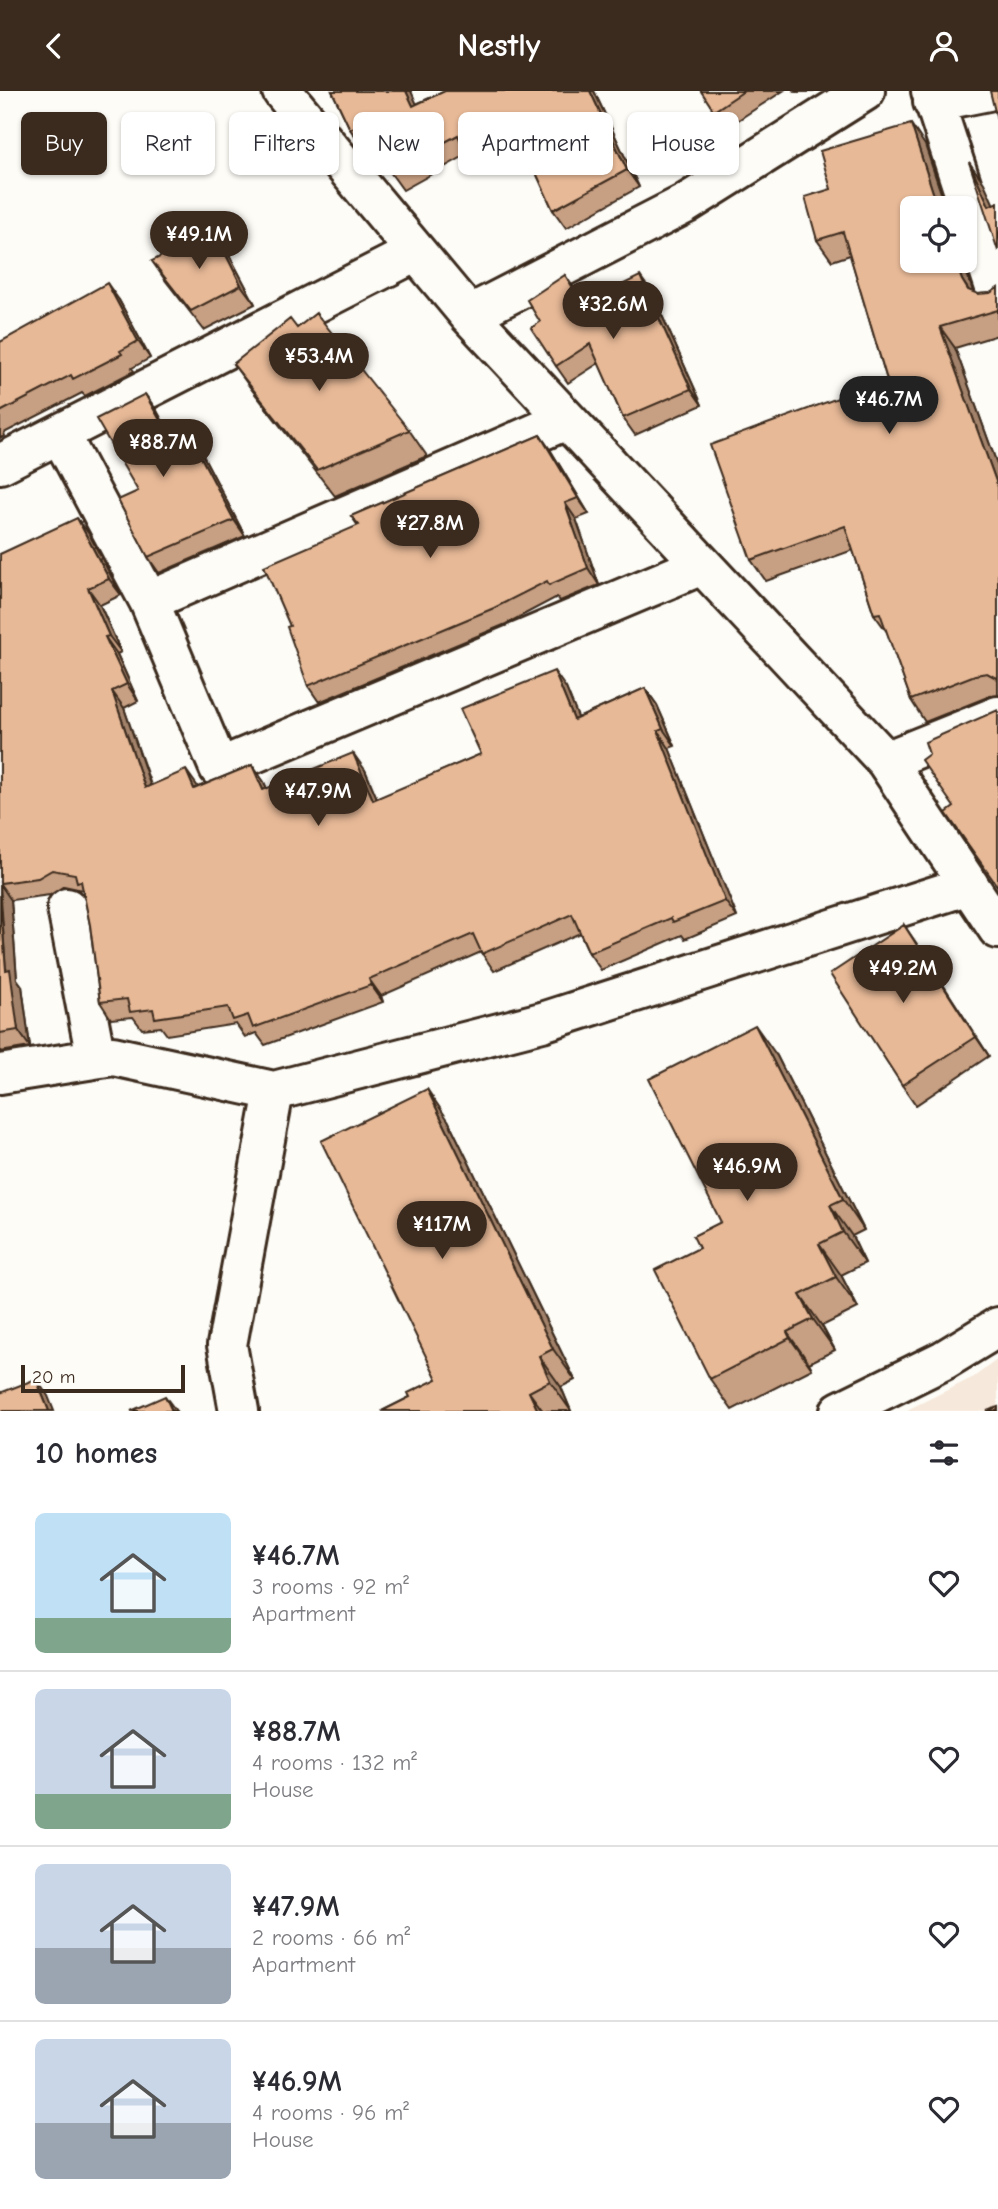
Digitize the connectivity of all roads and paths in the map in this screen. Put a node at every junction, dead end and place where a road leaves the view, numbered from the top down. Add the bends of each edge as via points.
1 (282, 91) edge
2 (865, 91) edge
3 (988, 91) edge
4 (932, 97) edge
5 (416, 252) junction
6 (998, 294) edge
7 (469, 315) junction
8 (566, 420) junction
9 (60, 434) junction
10 (0, 464) edge
11 (702, 565) junction
12 (149, 601) junction
13 (998, 716) edge
14 (886, 761) junction
15 (969, 885) junction
16 (67, 908) dead end
17 (998, 929) edge
18 (96, 1058) junction
19 (0, 1074) edge
20 (274, 1091) junction
21 (998, 1327) edge
22 (239, 1411) edge
23 (840, 1411) edge

1 - 5 street
2 - 7 street via 685,204
3 - 4 street
4 - 6 street
5 - 7 street
5 - 9 street
7 - 8 street
8 - 11 street
8 - 12 street
9 - 10 street
9 - 12 street
11 - 12 street via 219,768
11 - 14 street
13 - 14 street
14 - 15 street
15 - 17 street
15 - 20 street via 542,1022
16 - 18 street
18 - 19 street
18 - 20 street via 113,1056
20 - 22 street via 227,1345
21 - 23 street via 944,1360

